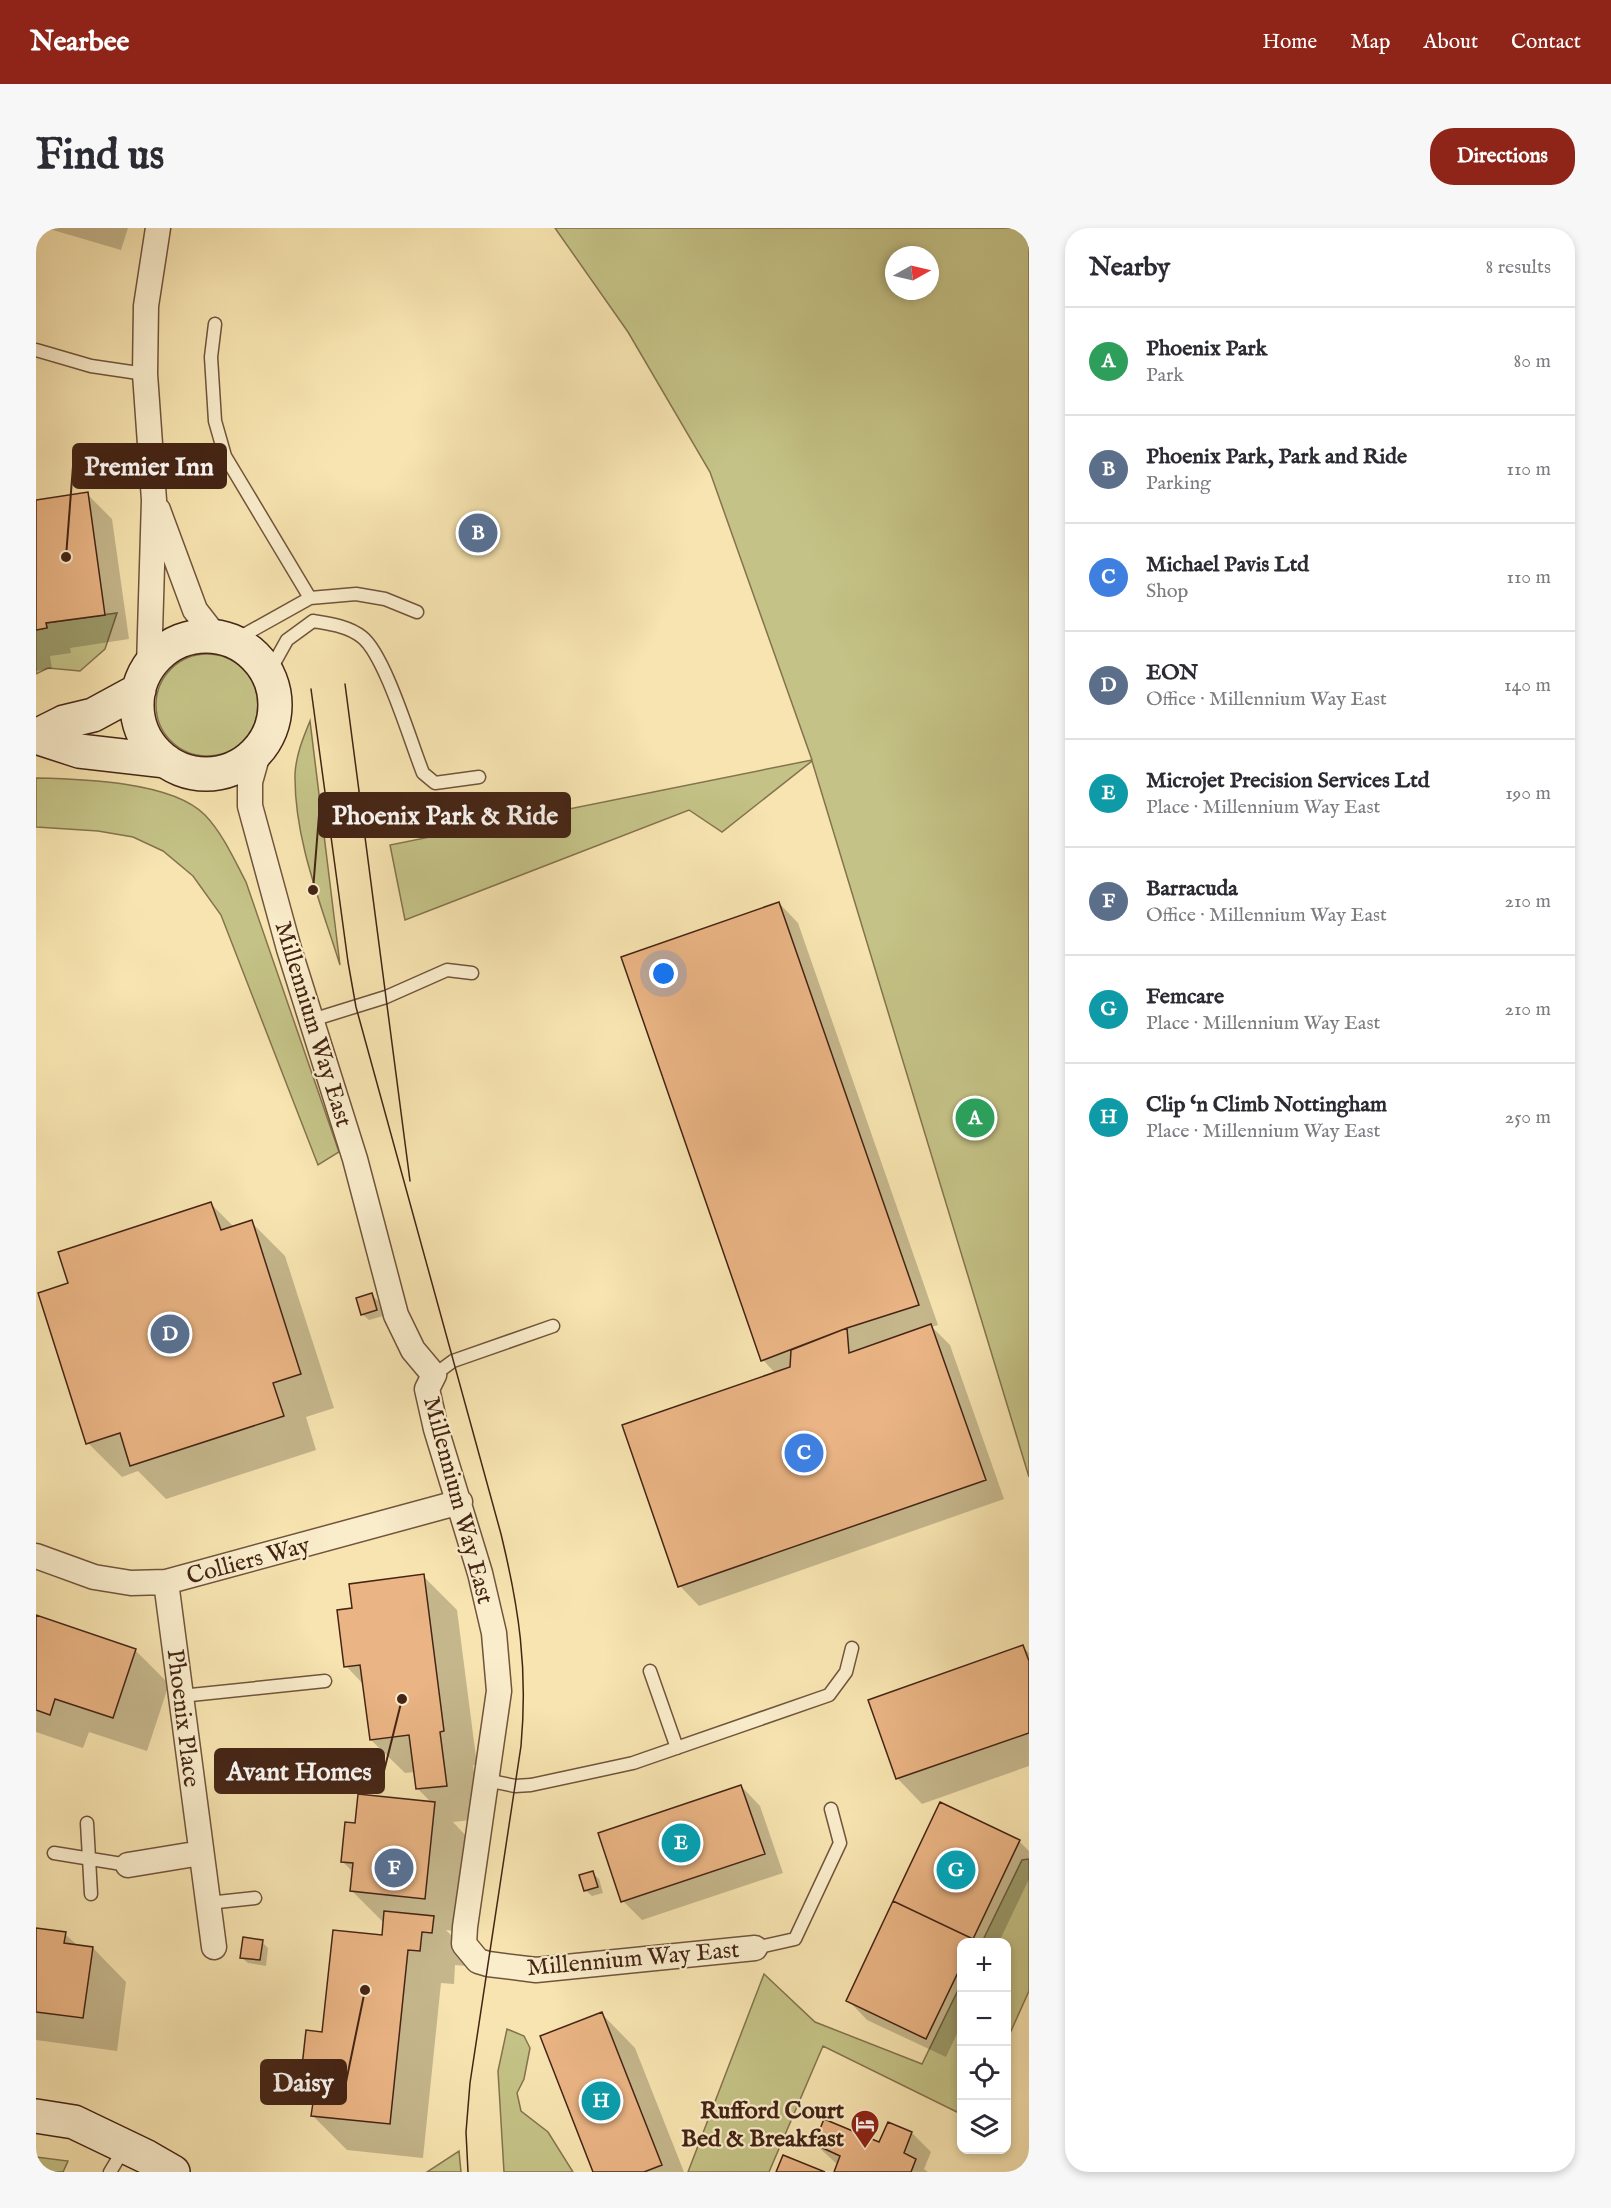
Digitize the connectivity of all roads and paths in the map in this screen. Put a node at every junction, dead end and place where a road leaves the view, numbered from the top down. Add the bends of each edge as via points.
1 (158, 228) edge
2 (215, 324) dead end
3 (36, 350) edge
4 (145, 374) junction
5 (154, 500) junction
6 (310, 598) junction
7 (417, 612) dead end
8 (224, 639) junction
9 (268, 674) junction
10 (144, 678) junction
11 (36, 736) edge
12 (259, 750) junction
13 (166, 761) junction
14 (479, 777) dead end
15 (472, 973) dead end
16 (312, 1020) junction
17 (553, 1326) dead end
18 (434, 1375) junction
19 (460, 1502) junction
20 (36, 1556) edge
21 (166, 1582) junction
22 (852, 1648) dead end
23 (650, 1671) dead end
24 (325, 1681) dead end
25 (181, 1696) junction
26 (677, 1748) junction
27 (486, 1780) junction
28 (831, 1809) dead end
29 (87, 1823) dead end
30 (54, 1853) dead end
31 (201, 1853) junction
32 (89, 1857) junction
33 (128, 1864) joint
34 (91, 1894) dead end
35 (255, 1898) dead end
36 (208, 1903) junction
37 (214, 1947) dead end
38 (755, 1948) joint
39 (36, 2116) edge
40 (118, 2159) edge
41 (173, 2172) edge

1 - 4 street via 146,306
2 - 6 lane via 211,357 215,421 225,456
3 - 4 lane via 91,366
4 - 5 street
5 - 8 street via 195,610
5 - 10 street
6 - 7 lane via 356,594 385,599
6 - 8 lane
8 - 9 street via 254,655
8 - 10 street via 197,636 179,642 162,652
9 - 12 street via 275,714 270,733
9 - 14 lane via 287,640 313,621 339,625 363,637 383,668 423,773 435,783
10 - 11 street via 93,715 64,722
10 - 13 street via 137,710 141,730
11 - 13 street via 79,751
12 - 13 street via 239,766 214,774 189,772
12 - 16 street, Millennium Way East via 250,782 250,806
15 - 16 lane via 447,970 386,997
16 - 18 street, Millennium Way East via 355,1159 396,1315 413,1350
17 - 18 lane via 453,1361
18 - 19 street, Millennium Way East via 427,1389
19 - 21 street, Colliers Way
19 - 27 street, Millennium Way East via 494,1633 498,1691
20 - 21 street, Colliers Way via 94,1577 131,1583
21 - 25 street, Phoenix Place
22 - 26 lane via 846,1672 829,1695
23 - 26 lane
24 - 25 lane
25 - 31 street, Phoenix Place
26 - 27 lane via 546,1784 515,1786
27 - 38 street, Millennium Way East via 464,1944 478,1961 536,1970
28 - 38 lane via 840,1843 795,1940
29 - 32 lane
30 - 32 lane
31 - 33 street
31 - 36 street, Phoenix Place
32 - 33 lane
32 - 34 lane
35 - 36 lane
36 - 37 street, Phoenix Place
39 - 40 street via 74,2122
40 - 41 street

